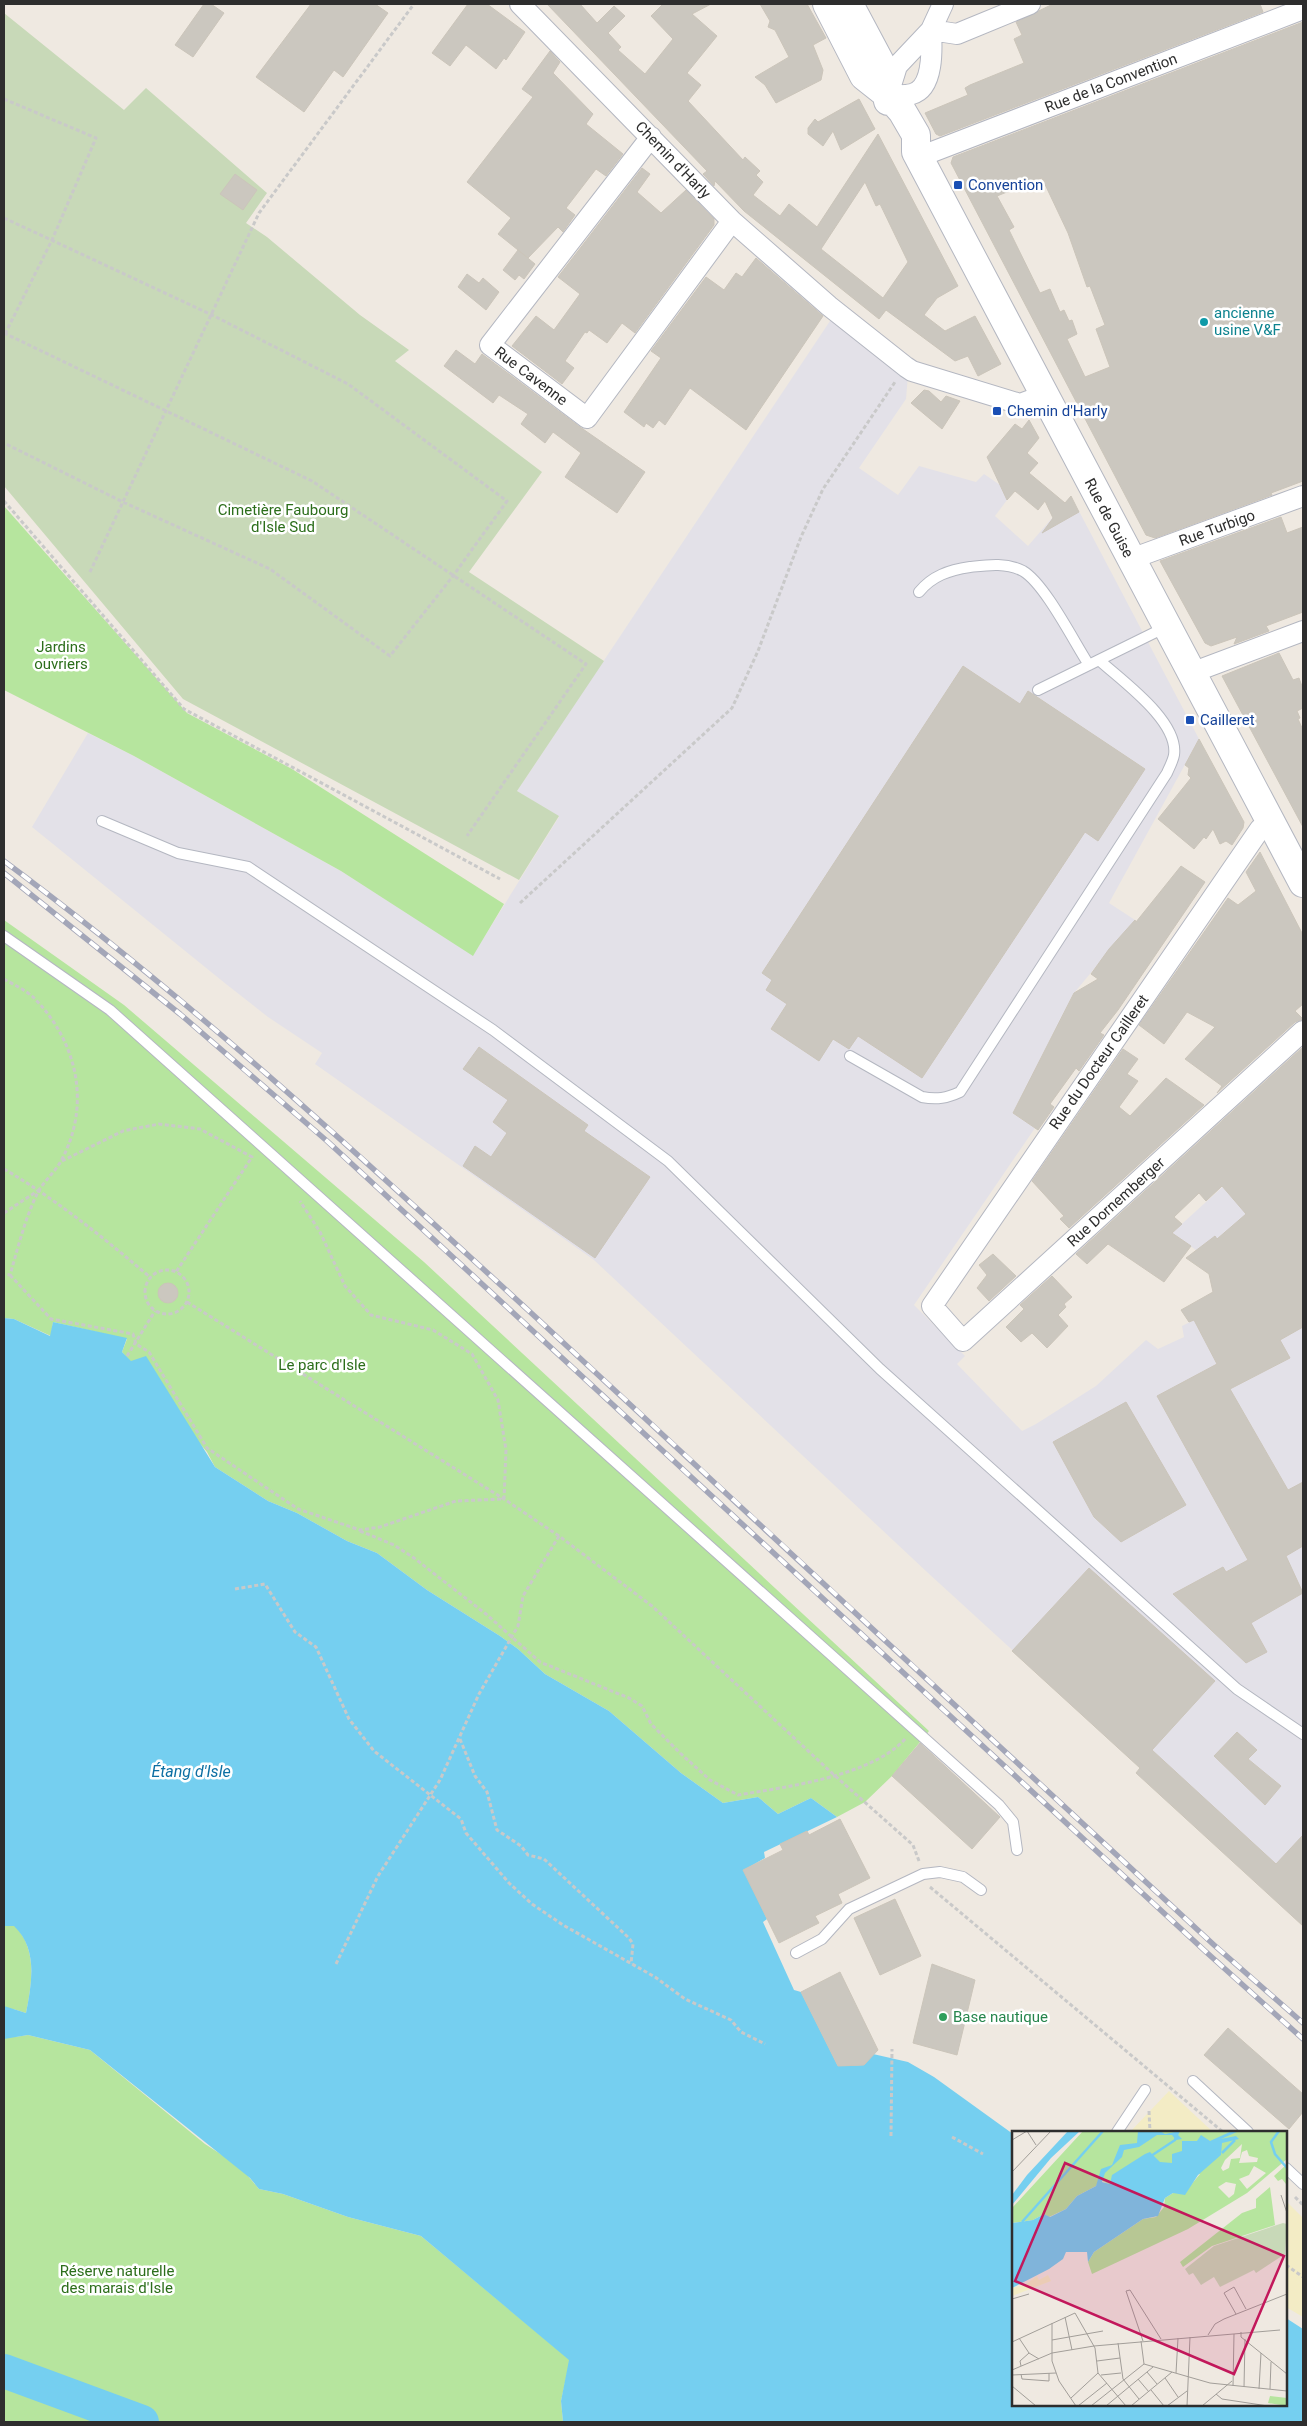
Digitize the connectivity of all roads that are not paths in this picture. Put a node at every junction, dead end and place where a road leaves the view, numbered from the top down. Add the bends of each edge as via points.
1 (520, 4) edge
2 (827, 4) edge
3 (849, 4) edge
4 (943, 4) edge
5 (1030, 4) edge
6 (1303, 9) edge
7 (932, 30) junction
8 (888, 95) junction
9 (651, 137) junction
10 (918, 154) junction
11 (732, 221) junction
12 (1044, 395) junction
13 (1303, 496) edge
14 (1131, 559) junction
15 (919, 592) dead end
16 (1167, 626) junction
17 (1303, 631) edge
18 (1099, 660) junction
19 (1089, 665) junction
20 (1191, 673) junction
21 (1038, 690) dead end
22 (102, 821) dead end
23 (1271, 823) junction
24 (1303, 883) edge
25 (4, 936) edge
26 (1303, 1031) edge
27 (850, 1056) dead end
28 (932, 1306) joint
29 (1303, 1734) edge
30 (1017, 1850) dead end
31 (981, 1890) dead end
32 (796, 1953) dead end
33 (1193, 2081) dead end
34 (1145, 2090) dead end
35 (1118, 2131) edge
36 (1247, 2131) edge
37 (1287, 2169) edge
38 (1303, 2184) edge

1 - 9 street, Chemin d'Harly
2 - 8 main road, Rue de Guise via 864,76
3 - 8 main road, Rue de Guise via 881,64
4 - 7 street
5 - 7 street via 957,34
6 - 10 street, Rue de la Convention
7 - 8 street via 897,66
7 - 8 street via 933,56 929,75 919,90 912,94
8 - 10 main road, Rue de Guise via 916,135
9 - 11 street, Chemin d'Harly
9 - 11 street, Rue Cavenne via 490,346 586,418
10 - 12 main road, Rue de Guise
11 - 12 street, Chemin d'Harly via 912,372 1020,404
12 - 14 main road, Rue de Guise
13 - 14 street, Rue Turbigo
14 - 16 main road, Rue de Guise
15 - 19 lane via 940,574 960,568 993,564 1023,571 1038,584
16 - 18 lane
16 - 20 main road, Rue de Guise
17 - 20 street
18 - 19 lane
18 - 27 lane via 1163,718 1172,738 1174,755 1167,773 960,1092 946,1098 922,1096
19 - 21 lane
20 - 23 main road, Rue de Guise
22 - 29 lane via 178,852 248,867 493,1030 668,1161 880,1369 1236,1689
23 - 24 main road, Rue de Guise
23 - 28 street, Rue du Docteur Cailleret via 1260,829
25 - 30 lane via 110,1010 999,1805 1013,1822
26 - 28 street, Rue Dornemberger via 963,1341
31 - 32 lane via 963,1877 940,1872 923,1874 848,1909 822,1939
33 - 36 lane
34 - 35 lane
37 - 38 lane

